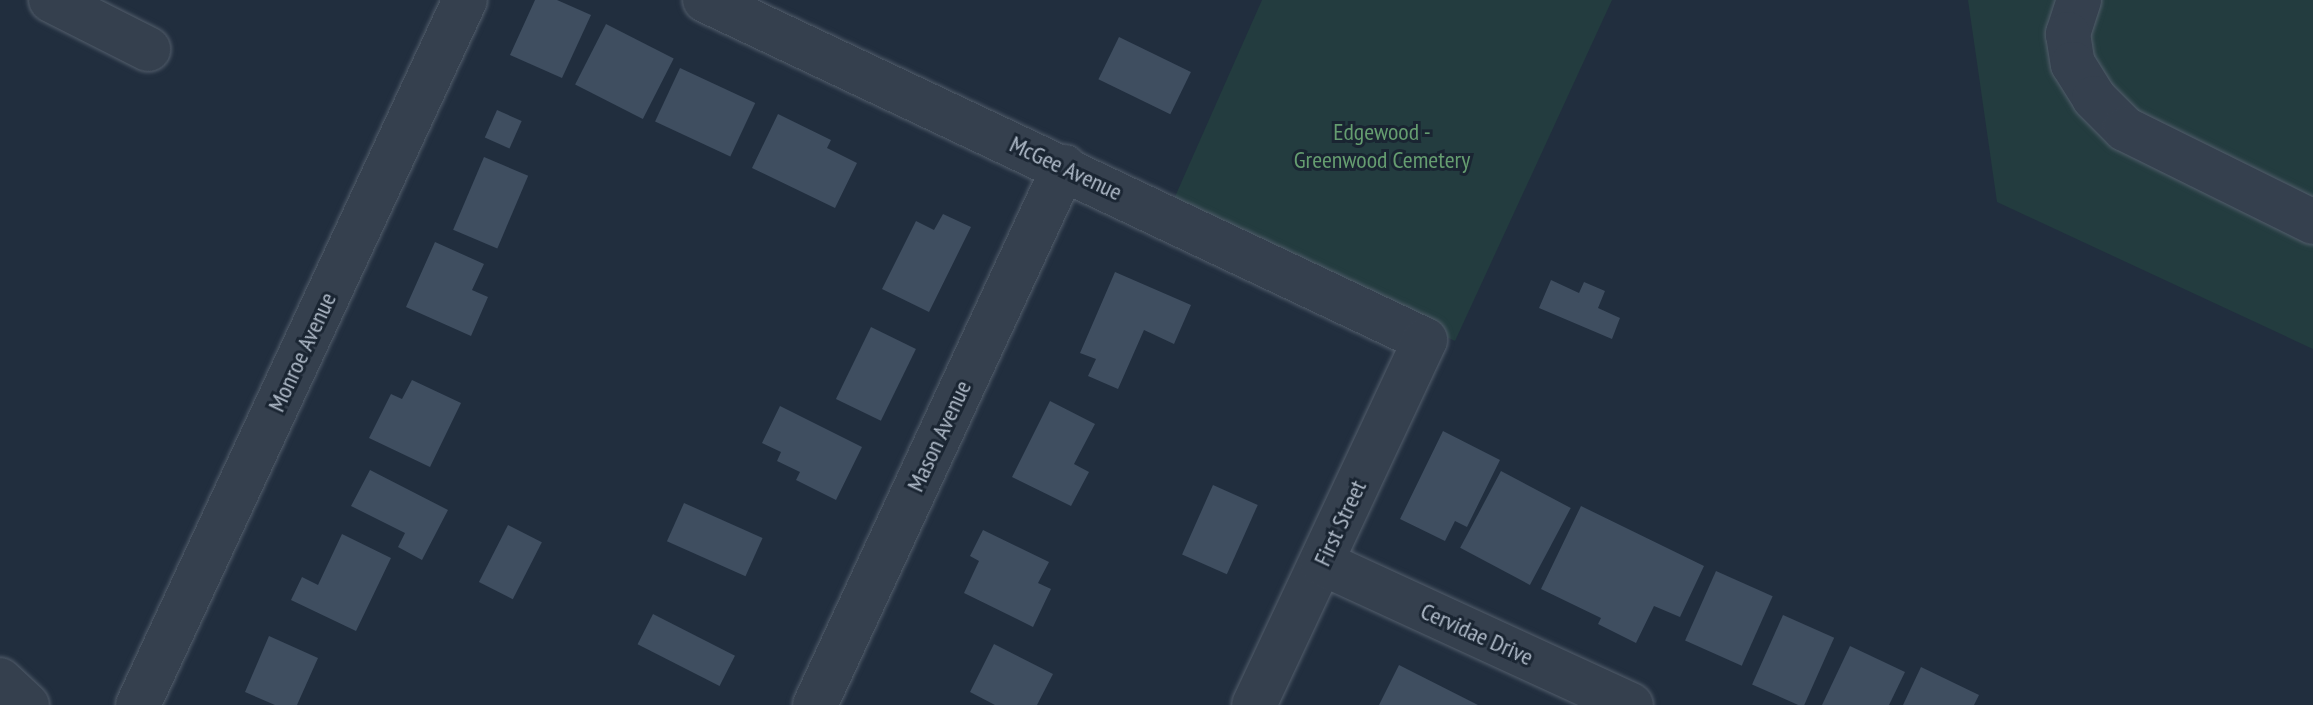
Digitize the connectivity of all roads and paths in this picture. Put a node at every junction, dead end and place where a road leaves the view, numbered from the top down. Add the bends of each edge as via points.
1 (51, 0) edge
2 (465, 0) edge
3 (705, 0) edge
4 (2079, 0) edge
5 (148, 49) dead end
6 (1064, 167) junction
7 (2313, 222) edge
8 (1425, 340) joint
9 (1322, 563) junction
10 (0, 680) edge
11 (1556, 689) edge
12 (27, 705) edge
13 (138, 705) edge
14 (815, 705) edge
15 (1254, 705) edge
16 (1631, 705) edge

1 - 5 street
2 - 13 street, Monroe Avenue
3 - 6 street, McGee Avenue
4 - 7 street via 2068,34 2073,64 2094,98 2125,129
6 - 8 street, McGee Avenue
6 - 14 street, Mason Avenue
8 - 9 street, First Street
9 - 11 street, Cervidae Drive
9 - 15 street, First Street
10 - 12 street
11 - 16 street, Cervidae Drive

